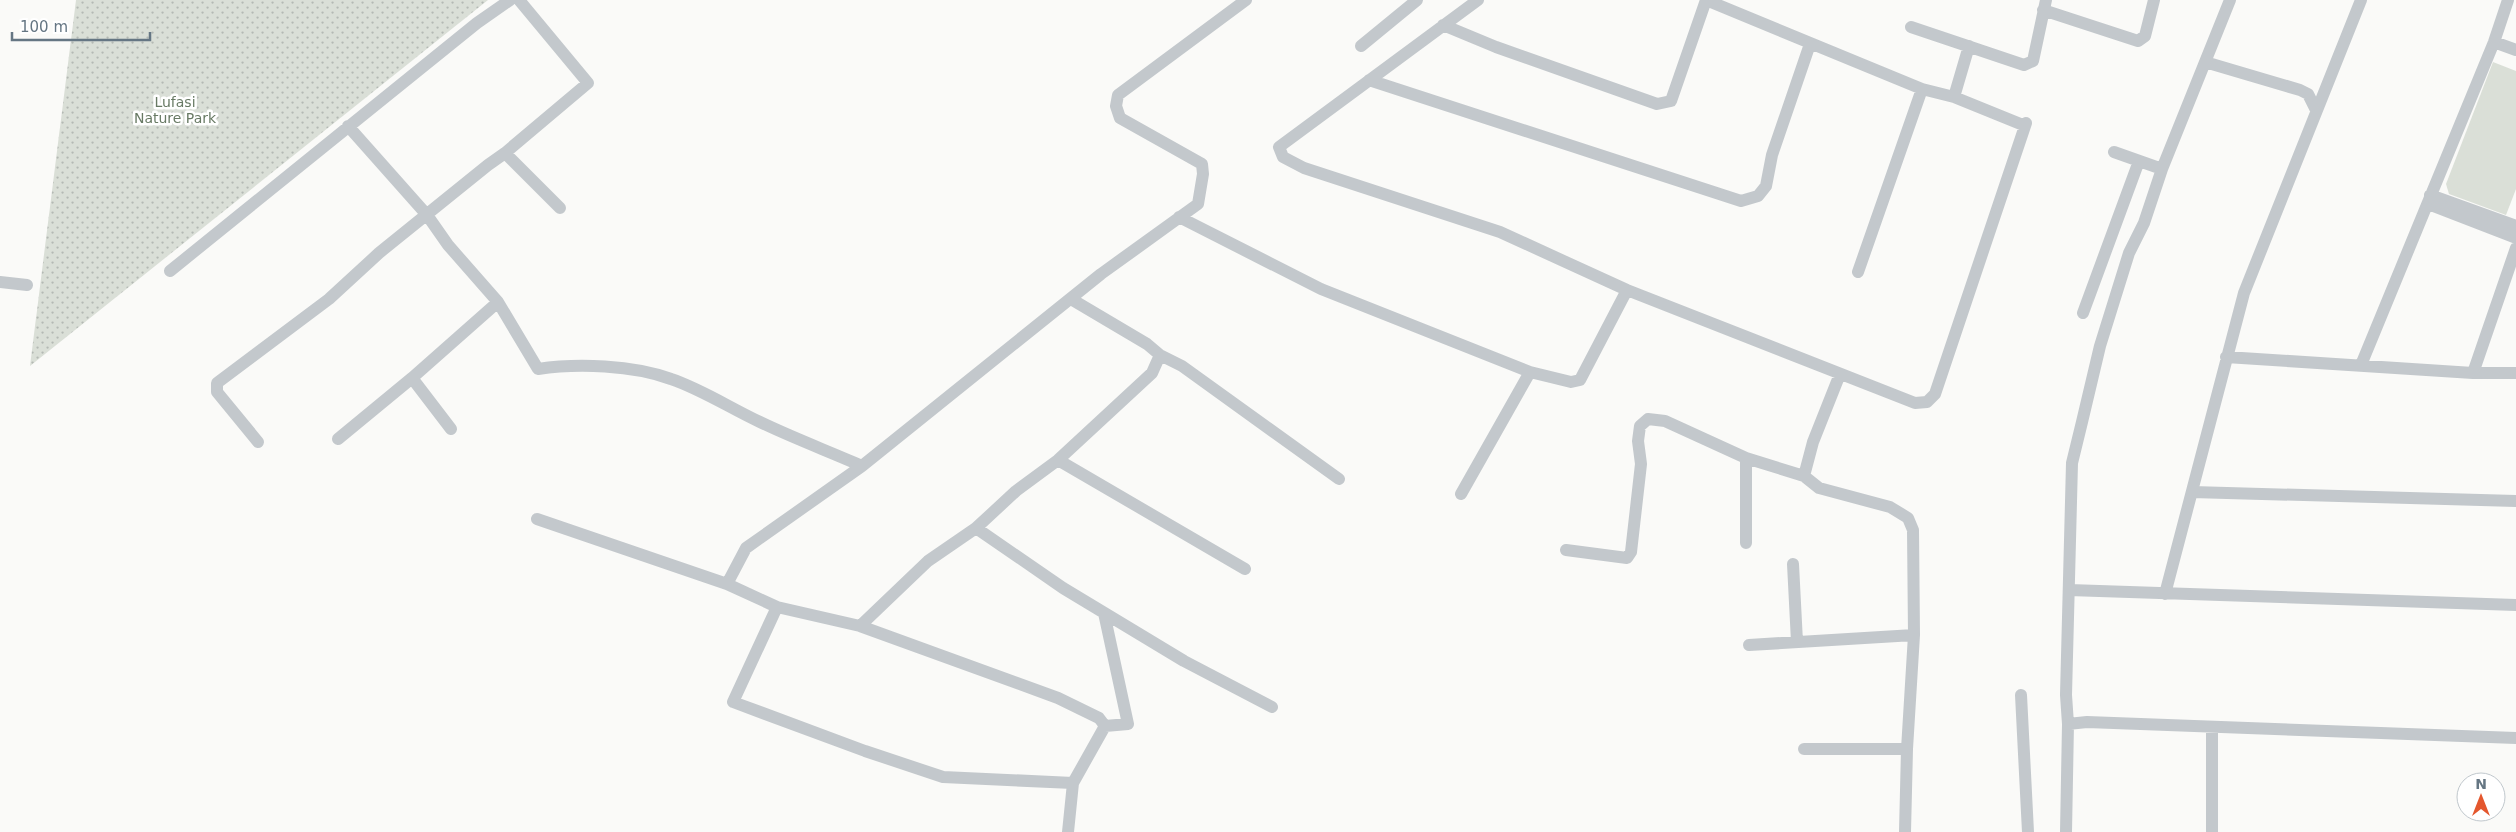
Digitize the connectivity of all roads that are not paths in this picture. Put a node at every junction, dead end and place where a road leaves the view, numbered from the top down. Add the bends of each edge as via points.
1 (510, 0) edge
2 (520, 0) edge
3 (1246, 0) edge
4 (1418, 0) edge
5 (1478, 0) edge
6 (1706, 0) edge
7 (2154, 0) edge
8 (2230, 0) edge
9 (2361, 0) edge
10 (2508, 0) edge
11 (2044, 5) edge
12 (1443, 25) junction
13 (1911, 27) dead end
14 (2494, 42) junction
15 (1810, 44) junction
16 (1361, 46) dead end
17 (1969, 46) junction
18 (2516, 50) edge
19 (2206, 62) junction
20 (1369, 80) junction
21 (1922, 89) junction
22 (1954, 97) junction
23 (2316, 110) junction
24 (348, 126) junction
25 (2114, 152) dead end
26 (506, 153) junction
27 (2139, 161) junction
28 (2162, 169) junction
29 (2429, 199) junction
30 (560, 208) dead end
31 (427, 215) junction
32 (1179, 217) junction
33 (2516, 226) edge
34 (2516, 238) edge
35 (2516, 248) edge
36 (170, 271) dead end
37 (1858, 272) dead end
38 (0, 282) edge
39 (27, 285) dead end
40 (1627, 290) junction
41 (1071, 299) junction
42 (498, 302) junction
43 (2083, 313) dead end
44 (1160, 356) junction
45 (2226, 357) junction
46 (2361, 365) junction
47 (1530, 372) junction
48 (2473, 373) junction
49 (2516, 373) edge
50 (1840, 374) junction
51 (412, 378) junction
52 (451, 429) dead end
53 (338, 439) dead end
54 (258, 442) dead end
55 (1746, 458) junction
56 (1058, 460) junction
57 (862, 466) junction
58 (1804, 476) junction
59 (1339, 479) dead end
60 (2192, 492) junction
61 (1461, 494) dead end
62 (2516, 501) edge
63 (537, 519) dead end
64 (976, 528) junction
65 (1746, 543) dead end
66 (1566, 550) dead end
67 (1793, 564) dead end
68 (1245, 569) dead end
69 (727, 584) junction
70 (2069, 590) junction
71 (2165, 594) junction
72 (2516, 605) edge
73 (777, 607) junction
74 (1104, 613) junction
75 (860, 626) junction
76 (1914, 634) junction
77 (1797, 642) junction
78 (1749, 645) dead end
79 (2021, 694) dead end
80 (1272, 707) dead end
81 (2068, 724) junction
82 (1104, 726) junction
83 (2212, 727) junction
84 (2516, 738) edge
85 (1804, 749) dead end
86 (1907, 749) junction
87 (1074, 783) junction
88 (1068, 832) edge
89 (1905, 832) edge
90 (2028, 832) edge
91 (2066, 832) edge
92 (2212, 832) edge

1 - 24 street
2 - 26 street via 588,83
3 - 32 street via 1118,95 1116,106 1120,118 1202,164 1198,204
4 - 16 street
5 - 12 street
6 - 12 street via 1671,101 1657,104
6 - 15 street
7 - 11 street via 2145,36 2138,41
8 - 19 street
9 - 23 street
10 - 14 street
11 - 17 street via 2033,61 2028,64
12 - 20 street
13 - 17 street
14 - 18 street
14 - 29 street
15 - 20 street via 1772,155 1766,186 1758,196 1742,201
15 - 21 street
17 - 22 street
19 - 23 street via 2300,90 2308,94
19 - 28 street
20 - 40 street via 1279,147 1283,157 1304,168 1500,232
21 - 22 street
21 - 37 street
22 - 50 street via 2023,125 2026,123 2026,127 1934,394 1927,402 1915,403
23 - 45 street via 2244,293
24 - 31 street
24 - 36 street
25 - 27 street
26 - 30 street
26 - 31 street
27 - 28 street
27 - 43 street
28 - 70 street via 2115,292 2072,463
29 - 33 street
29 - 34 street
29 - 46 street
31 - 42 street via 448,246
31 - 54 street via 329,299 217,383 217,392
32 - 41 street
32 - 47 street via 1321,288
35 - 48 street
38 - 39 street
40 - 47 street via 1580,380 1571,382
40 - 50 street
41 - 44 street via 1147,344
41 - 57 street
42 - 51 street
42 - 57 street via 538,369 597,367 670,378 762,424
44 - 56 street via 1152,373
44 - 59 street via 1182,366
45 - 46 street
45 - 60 street
46 - 48 street
47 - 61 street
48 - 49 street
50 - 58 street via 1813,442
51 - 52 street
51 - 53 street
55 - 58 street
55 - 65 street
55 - 66 street via 1665,421 1648,419 1640,426 1638,441 1641,464 1631,552 1627,558
56 - 64 street via 1016,491
56 - 68 street
57 - 69 street via 746,548
58 - 76 street via 1819,488 1890,508 1908,518 1913,530
60 - 62 street
60 - 71 street
63 - 69 street
64 - 74 street
64 - 75 street via 928,561
67 - 77 street
69 - 73 street
70 - 71 street
70 - 81 street
71 - 72 street
73 - 75 street
73 - 87 street via 733,702 943,777
74 - 80 street via 1184,661
74 - 82 street via 1128,724
75 - 82 street via 1058,698 1099,718
76 - 77 street
76 - 86 street
77 - 78 street
79 - 90 street
81 - 83 street
81 - 91 street
82 - 87 street
83 - 84 street
83 - 92 street
85 - 86 street
86 - 89 street
87 - 88 street

